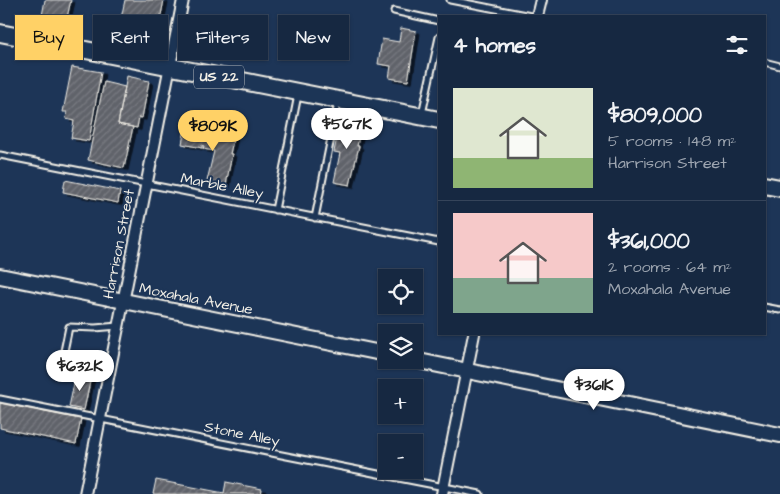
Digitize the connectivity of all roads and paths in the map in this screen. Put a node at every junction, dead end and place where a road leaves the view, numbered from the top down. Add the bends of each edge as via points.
1 (183, 0) edge
2 (450, 0) edge
3 (541, 0) edge
4 (394, 11) dead end
5 (526, 15) edge
6 (538, 15) edge
7 (438, 21) edge
8 (0, 33) edge
9 (15, 36) edge
10 (438, 41) edge
11 (83, 49) edge
12 (766, 62) edge
13 (169, 66) junction
14 (780, 66) edge
15 (299, 92) junction
16 (338, 100) junction
17 (421, 117) junction
18 (438, 120) edge
19 (0, 155) edge
20 (146, 184) junction
21 (766, 185) edge
22 (780, 188) edge
23 (275, 210) junction
24 (314, 218) junction
25 (438, 242) edge
26 (0, 276) edge
27 (123, 301) junction
28 (766, 307) edge
29 (780, 310) edge
30 (118, 326) junction
31 (474, 335) edge
32 (378, 352) edge
33 (63, 356) dead end
34 (423, 362) edge
35 (466, 371) junction
36 (0, 399) edge
37 (100, 420) junction
38 (780, 435) edge
39 (442, 490) edge
40 (85, 494) edge
41 (480, 494) edge

1 - 13 street, Harrison Street
2 - 5 lane
3 - 6 street
4 - 7 lane
8 - 9 main road, US 22
10 - 17 lane
11 - 13 main road, US 22
12 - 14 lane
13 - 15 main road, US 22
13 - 20 street, Harrison Street
15 - 16 main road, US 22
15 - 23 lane
16 - 17 main road, US 22
16 - 24 lane
17 - 18 main road, US 22
19 - 20 lane, Marble Alley
20 - 23 lane, Marble Alley
20 - 27 street, Harrison Street
21 - 22 main road
23 - 24 lane, Marble Alley
24 - 25 lane, Marble Alley
26 - 27 street, Moxahala Avenue
27 - 30 street, Harrison Street
27 - 32 street, Moxahala Avenue
28 - 29 lane
30 - 33 lane via 69,328
30 - 37 street, Harrison Street
31 - 35 street
34 - 35 street
35 - 38 street
35 - 39 street
36 - 37 lane, Stone Alley
37 - 39 lane, Stone Alley via 355,468
37 - 40 street, Harrison Street
39 - 41 lane, Stone Alley

